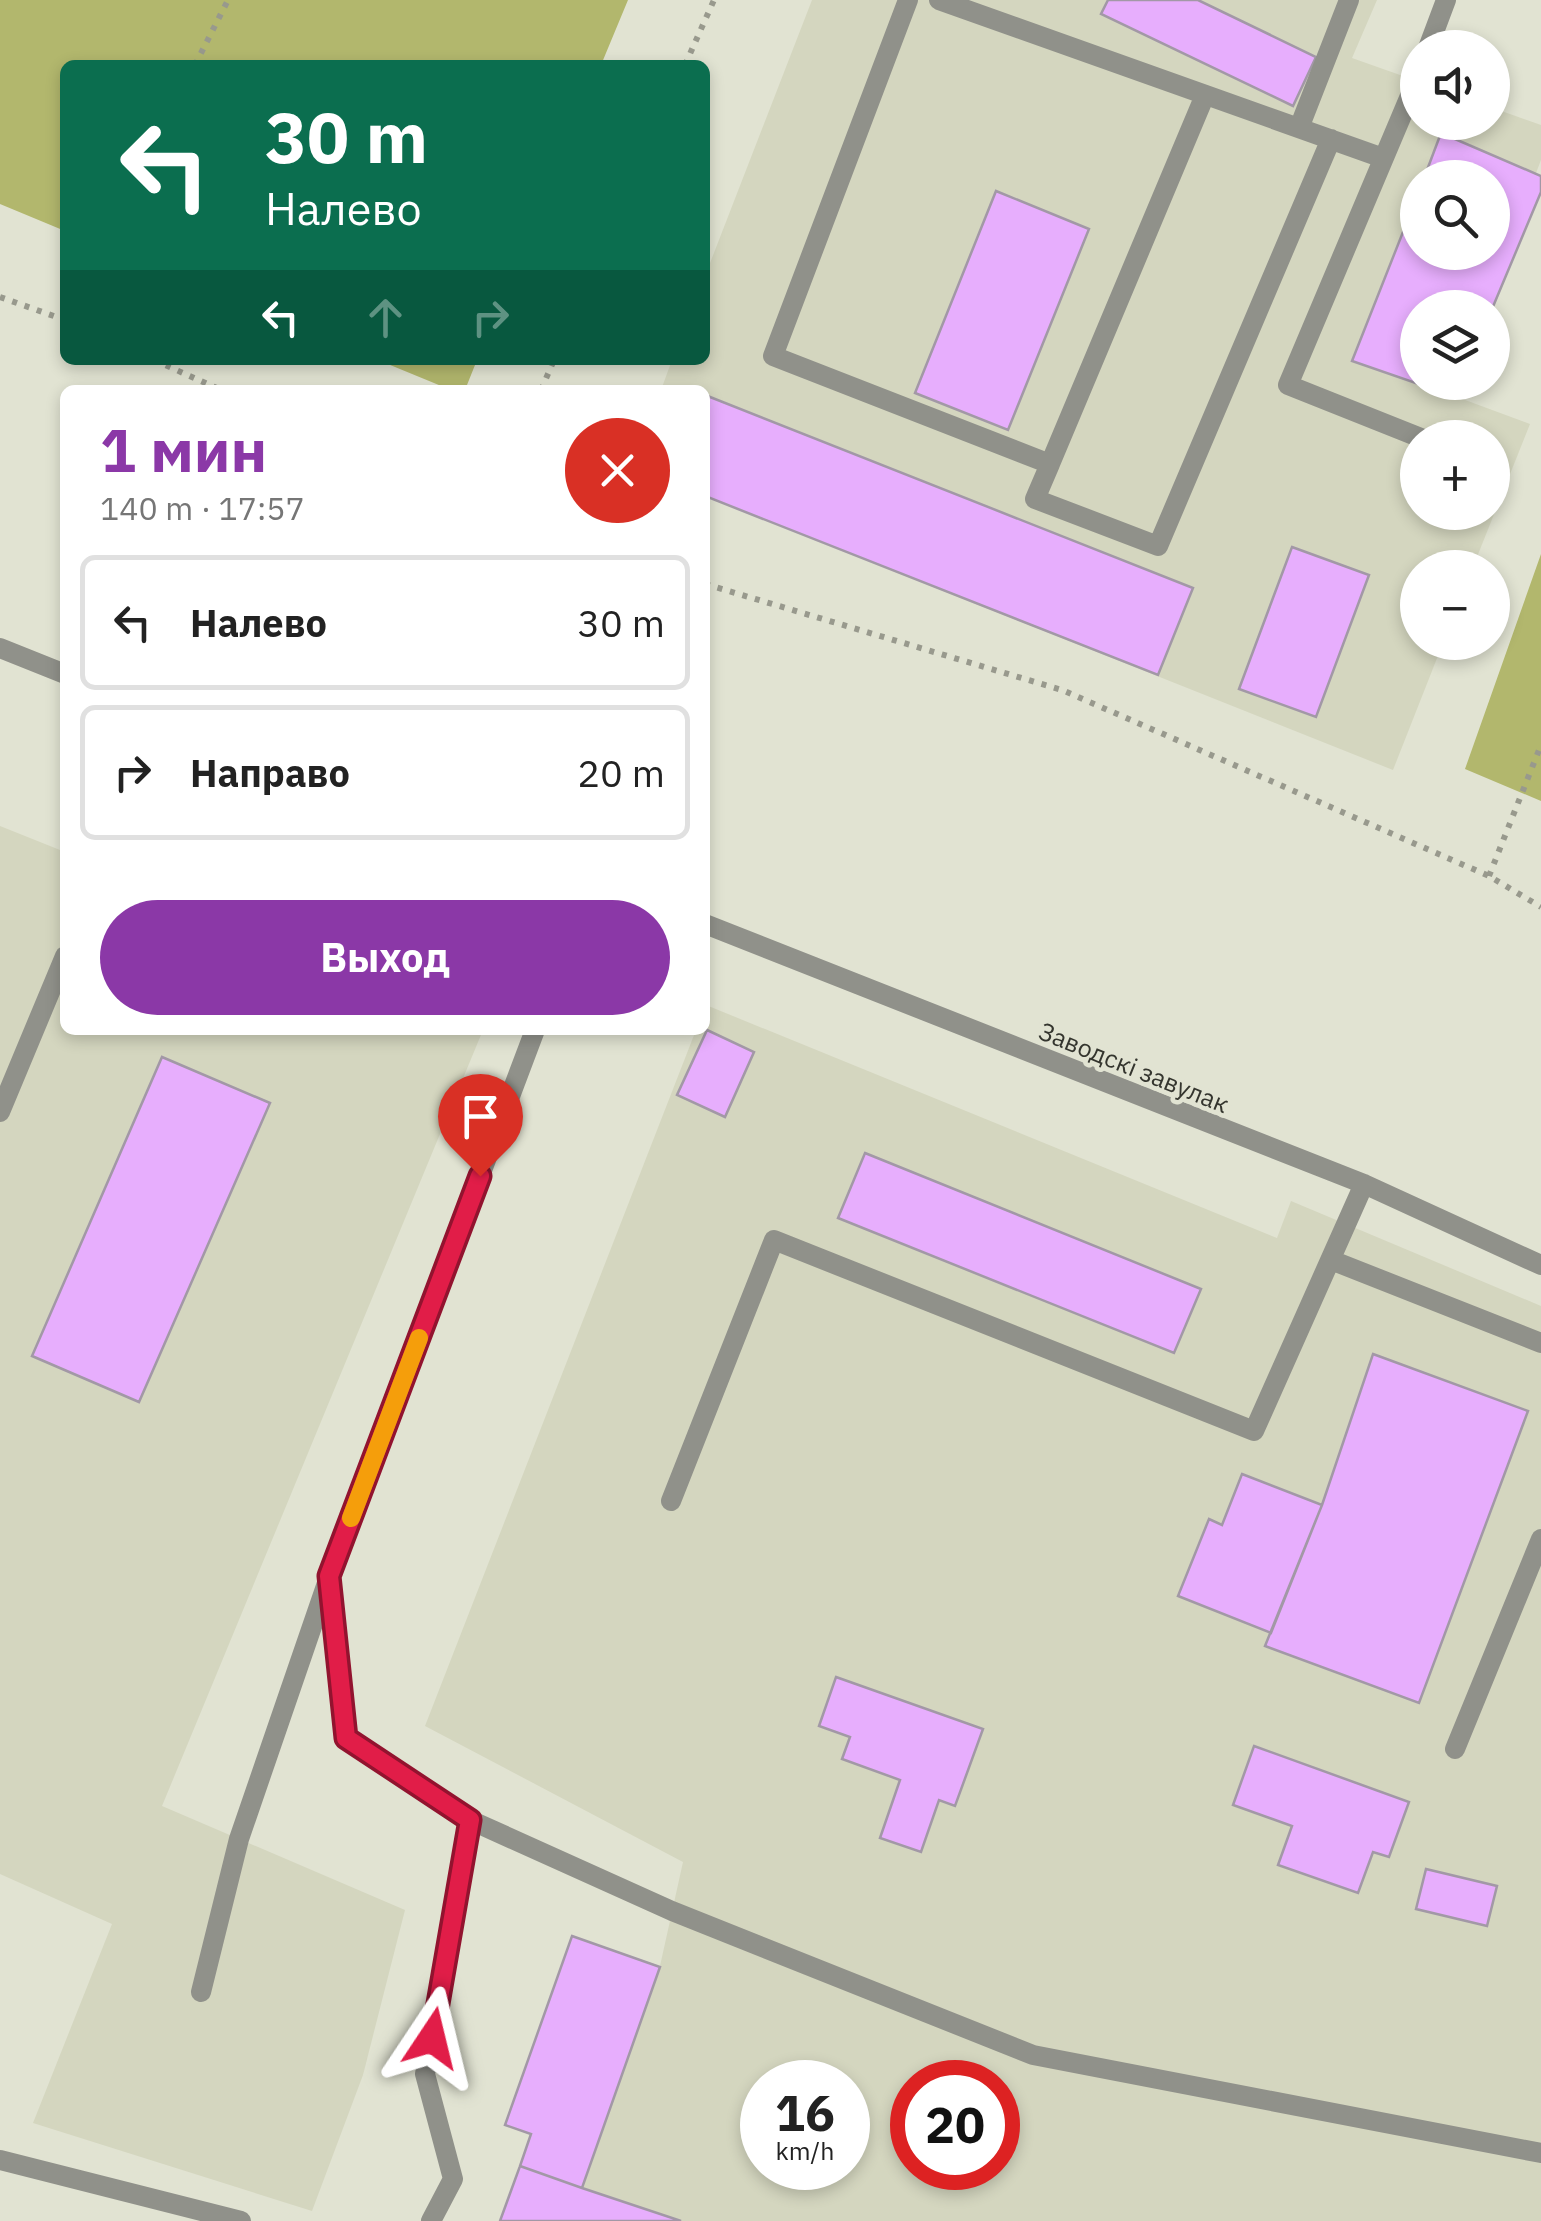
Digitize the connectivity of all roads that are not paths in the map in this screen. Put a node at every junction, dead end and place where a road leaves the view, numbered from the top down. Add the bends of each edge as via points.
1 (908, 0) edge
2 (939, 0) edge
3 (1349, 0) edge
4 (1446, 0) edge
5 (1435, 30) edge
6 (1205, 95) junction
7 (1400, 119) edge
8 (1299, 128) junction
9 (1330, 139) junction
10 (1383, 158) junction
11 (1400, 430) edge
12 (1050, 464) junction
13 (0, 648) edge
14 (60, 672) edge
15 (710, 926) edge
16 (60, 968) edge
17 (533, 1035) edge
18 (0, 1112) edge
19 (1364, 1184) junction
20 (1331, 1260) junction
21 (1541, 1265) edge
22 (1541, 1342) edge
23 (670, 1501) dead end
24 (1541, 1538) edge
25 (329, 1576) junction
26 (1456, 1748) dead end
27 (470, 1820) junction
28 (202, 1992) dead end
29 (1541, 2153) edge
30 (0, 2160) edge
31 (242, 2221) edge
32 (431, 2221) edge

1 - 12 street via 773,356
2 - 6 street
3 - 8 street
4 - 5 street
6 - 8 street
6 - 12 street
7 - 10 street
8 - 9 street
9 - 10 street
9 - 12 street via 1158,546 1035,499
10 - 11 street via 1288,385
13 - 14 street
15 - 19 street, Заводскі завулак
16 - 18 street
17 - 25 street
19 - 20 street
19 - 21 street, Заводскі завулак
20 - 22 street
20 - 23 street via 1254,1431 774,1240
24 - 26 street
25 - 27 street via 346,1738
25 - 28 street via 239,1839
27 - 29 street via 672,1911 1033,2056
27 - 32 street via 426,2074 453,2179
30 - 31 street

